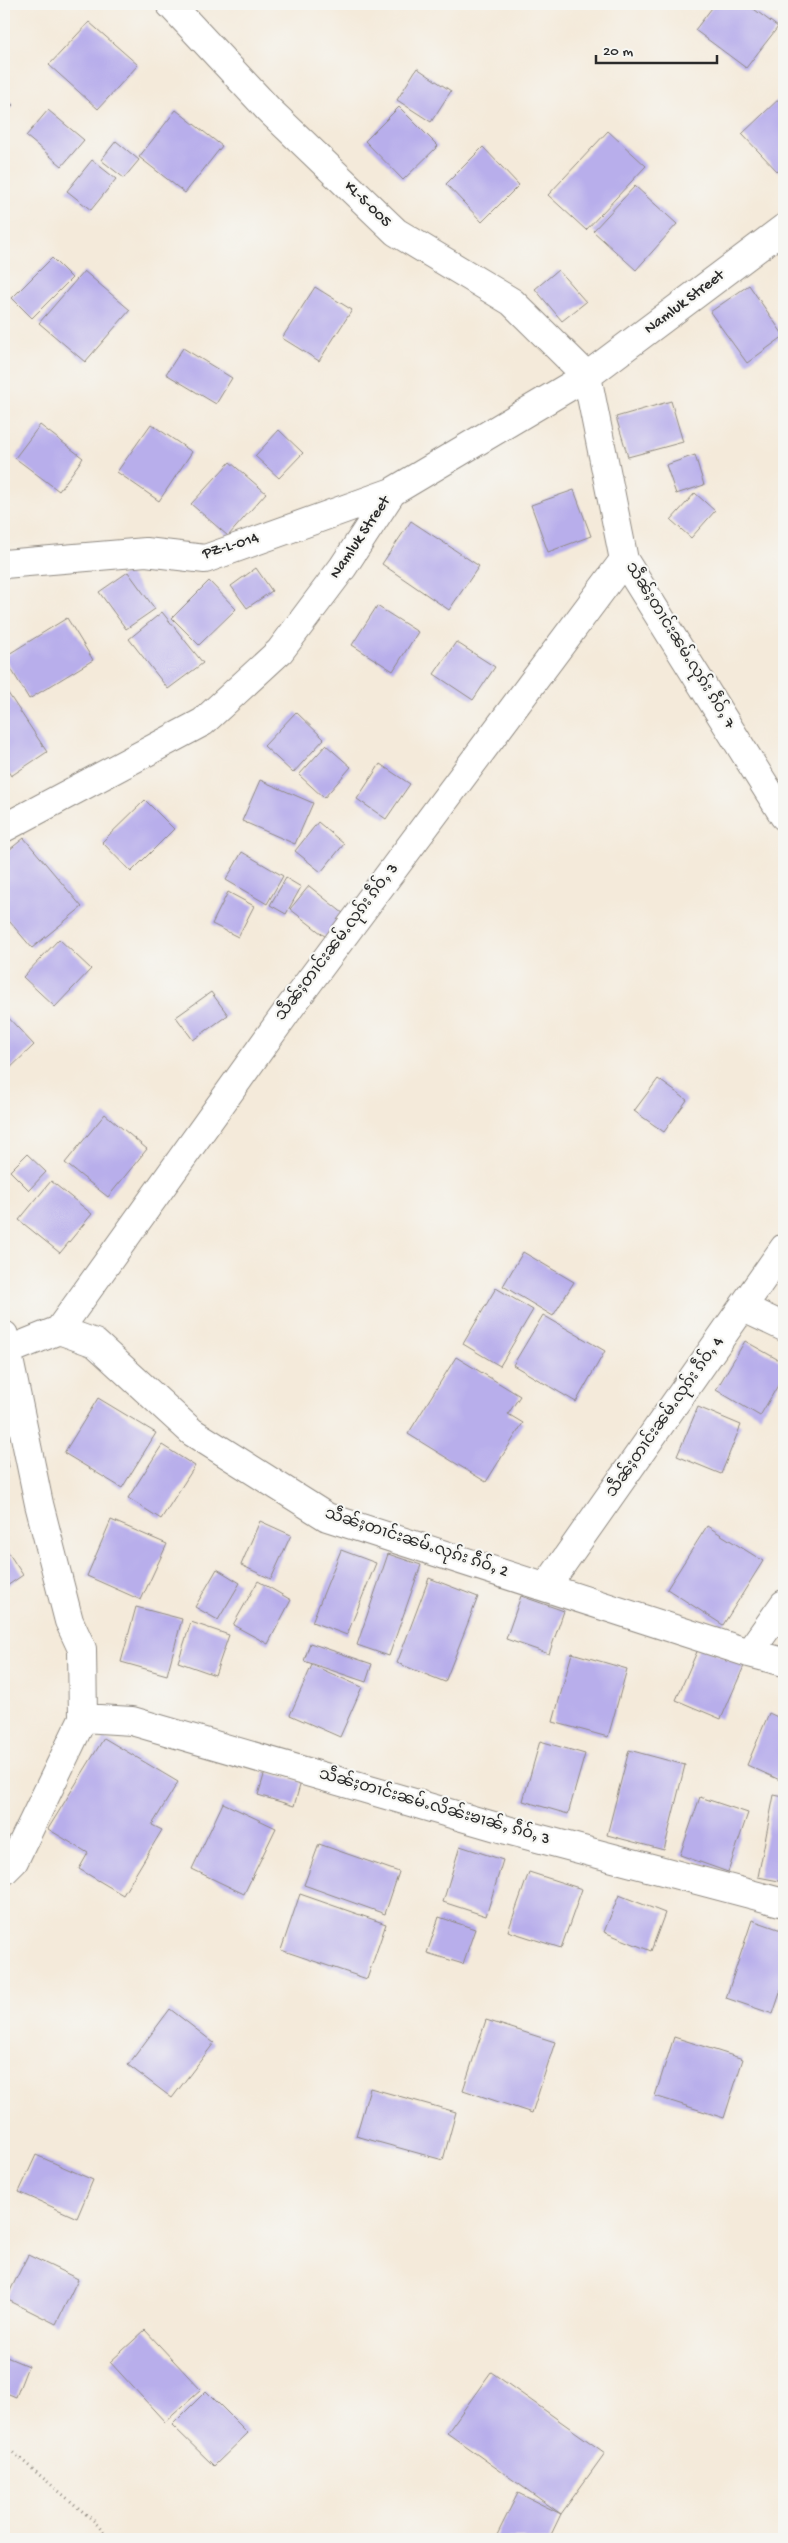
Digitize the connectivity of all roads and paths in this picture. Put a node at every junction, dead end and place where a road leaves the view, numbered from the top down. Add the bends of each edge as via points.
1 (170, 4) edge
2 (784, 228) edge
3 (587, 376) junction
4 (392, 492) junction
5 (624, 560) junction
6 (4, 564) edge
7 (784, 816) edge
8 (4, 828) edge
9 (784, 1248) edge
10 (744, 1308) junction
11 (784, 1327) edge
12 (59, 1330) junction
13 (6, 1343) edge
14 (546, 1587) junction
15 (784, 1604) edge
16 (750, 1653) junction
17 (784, 1662) edge
18 (83, 1718) junction
19 (4, 1871) edge
20 (784, 1904) edge
21 (4, 2449) edge
22 (109, 2539) edge

1 - 3 street, KL-S-005 via 269,110 396,232 512,302
2 - 3 street, Namluk Street
3 - 4 street, Namluk Street
3 - 5 street, သဵၼ်ႈတၢင်းၼမ်ႉလုၵ်း ၵဵဝ်ႇ 7
4 - 6 street, PZ-L-014 via 205,559 146,552
4 - 8 street, Namluk Street via 343,567 280,651 203,722
5 - 7 street, သဵၼ်ႈတၢင်းၼမ်ႉလုၵ်း ၵဵဝ်ႇ 7
5 - 12 street, သဵၼ်ႈတၢင်းၼမ်ႉလုၵ်း ၵဵဝ်ႇ 3 via 291,1006
9 - 10 street, သဵၼ်ႈတၢင်းၼမ်ႉလုၵ်း ၵဵဝ်ႇ 4
10 - 11 street
10 - 14 street, သဵၼ်ႈတၢင်းၼမ်ႉလုၵ်း ၵဵဝ်ႇ 4
12 - 13 street
12 - 14 street, သဵၼ်ႈတၢင်းၼမ်ႉလုၵ်း ၵဵဝ်ႇ 2 via 96,1343 192,1432 327,1517
13 - 18 street via 38,1504 69,1621 82,1649
14 - 16 street, သဵၼ်ႈတၢင်းၼမ်ႉလုၵ်း ၵဵဝ်ႇ 2
15 - 16 street
16 - 17 street, သဵၼ်ႈတၢင်းၼမ်ႉလုၵ်း ၵဵဝ်ႇ 2
18 - 19 street via 14,1861
18 - 20 street, သဵၼ်ႈတၢင်းၼမ်ႉလိၼ်းၶၢၼ်ႇ ၵဵဝ်ႇ 3 via 132,1721 507,1830
21 - 22 path via 10,2450 94,2521

